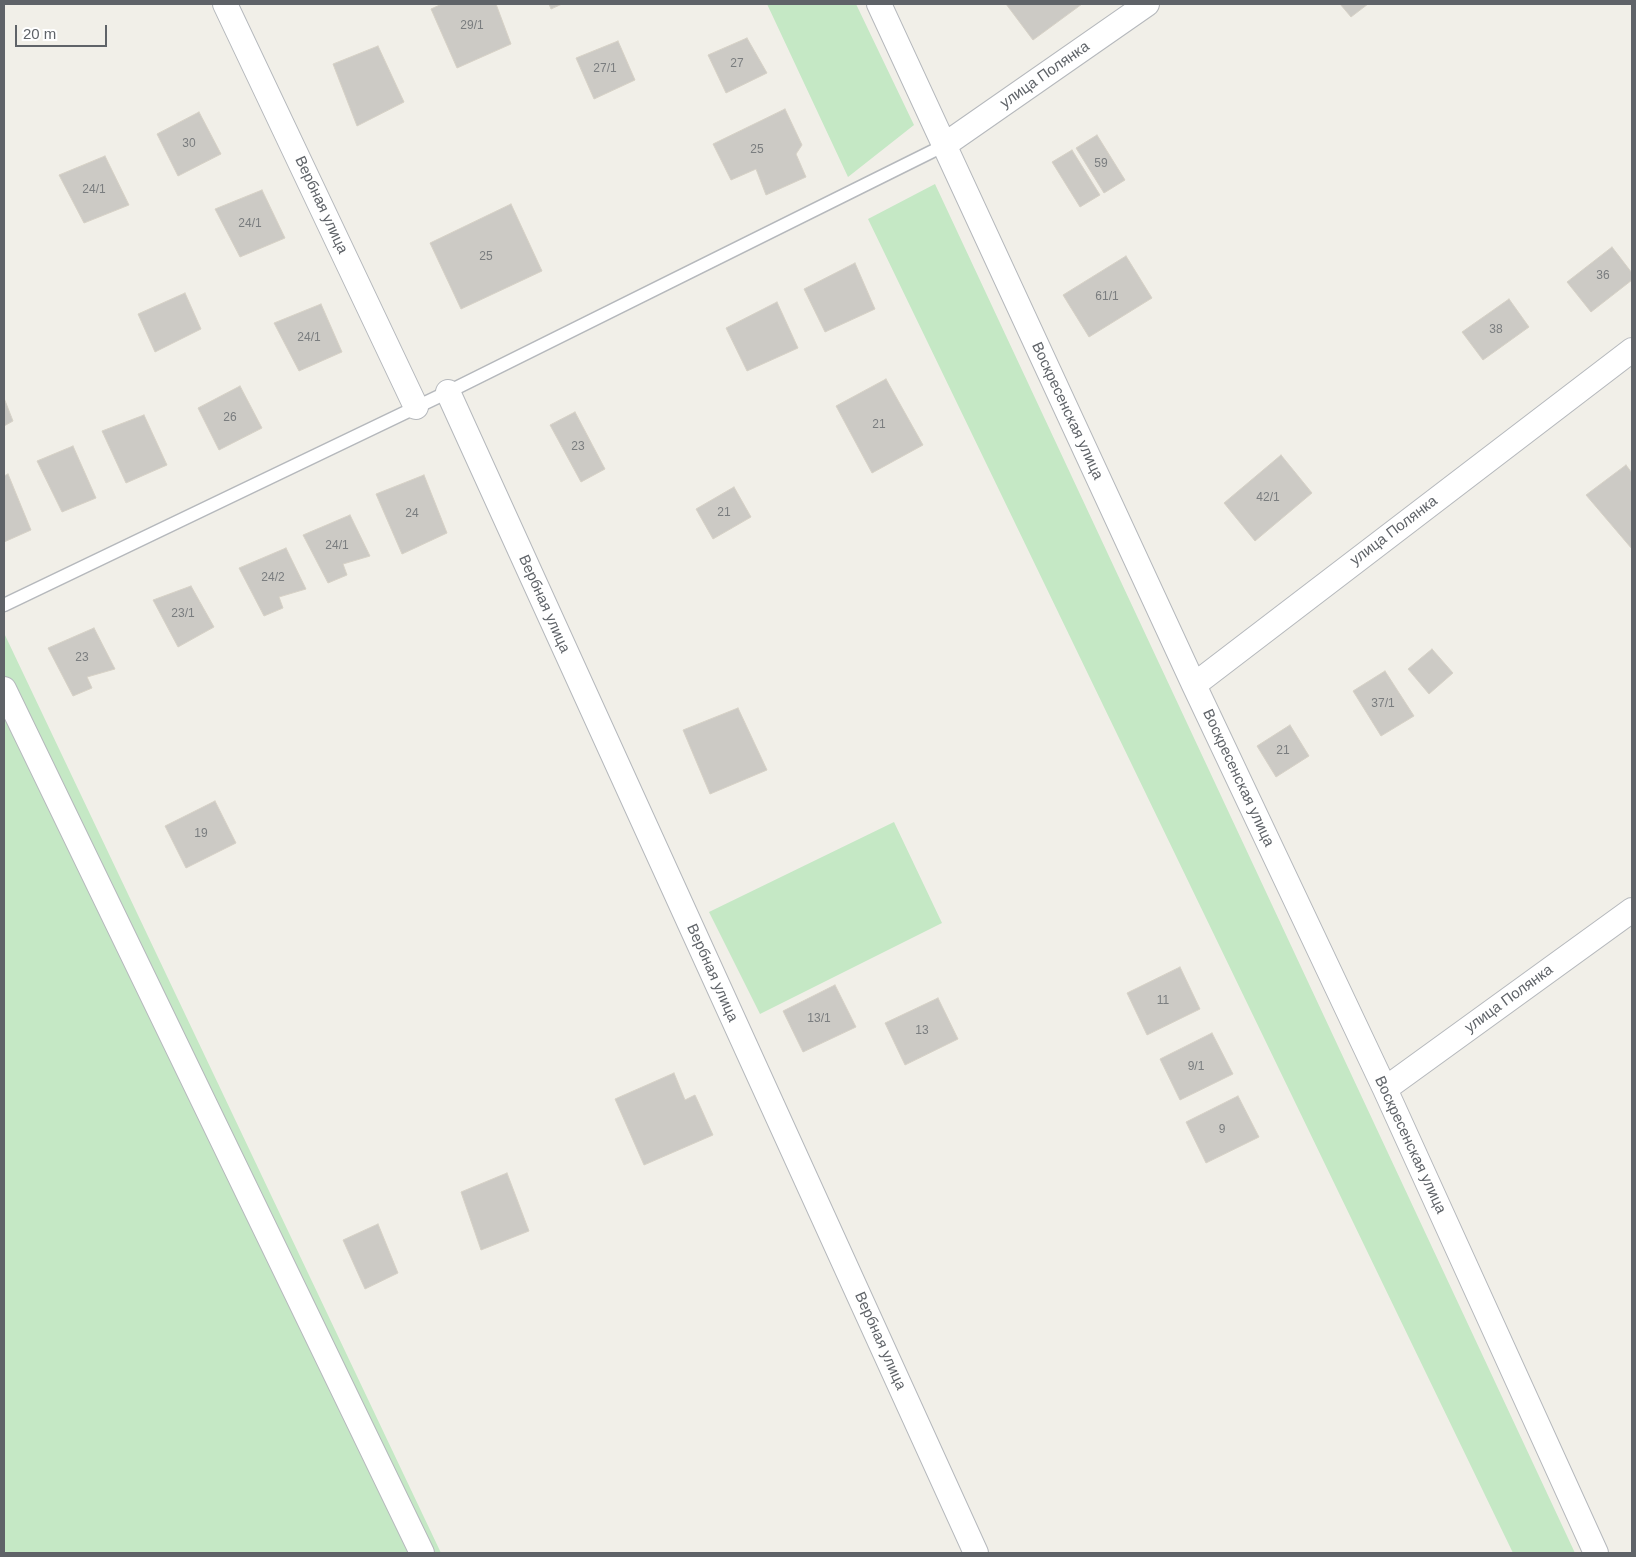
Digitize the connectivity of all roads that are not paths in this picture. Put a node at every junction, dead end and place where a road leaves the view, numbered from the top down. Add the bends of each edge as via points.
1 (225, 4) edge
2 (879, 4) edge
3 (1147, 4) edge
4 (944, 146) junction
5 (1632, 350) edge
6 (448, 392) junction
7 (416, 407) junction
8 (4, 605) edge
9 (1194, 685) junction
10 (4, 689) edge
11 (1632, 910) edge
12 (1385, 1089) junction
13 (422, 1553) edge
14 (976, 1553) edge
15 (1596, 1553) edge

1 - 7 street, Вербная улица
2 - 4 street, Воскресенская улица
3 - 4 street, улица Полянка
4 - 6 lane
4 - 9 street, Воскресенская улица
5 - 9 street, улица Полянка
6 - 7 lane
6 - 14 street, Вербная улица
7 - 8 lane
9 - 12 street, Воскресенская улица
10 - 13 street
11 - 12 street, улица Полянка
12 - 15 street, Воскресенская улица

